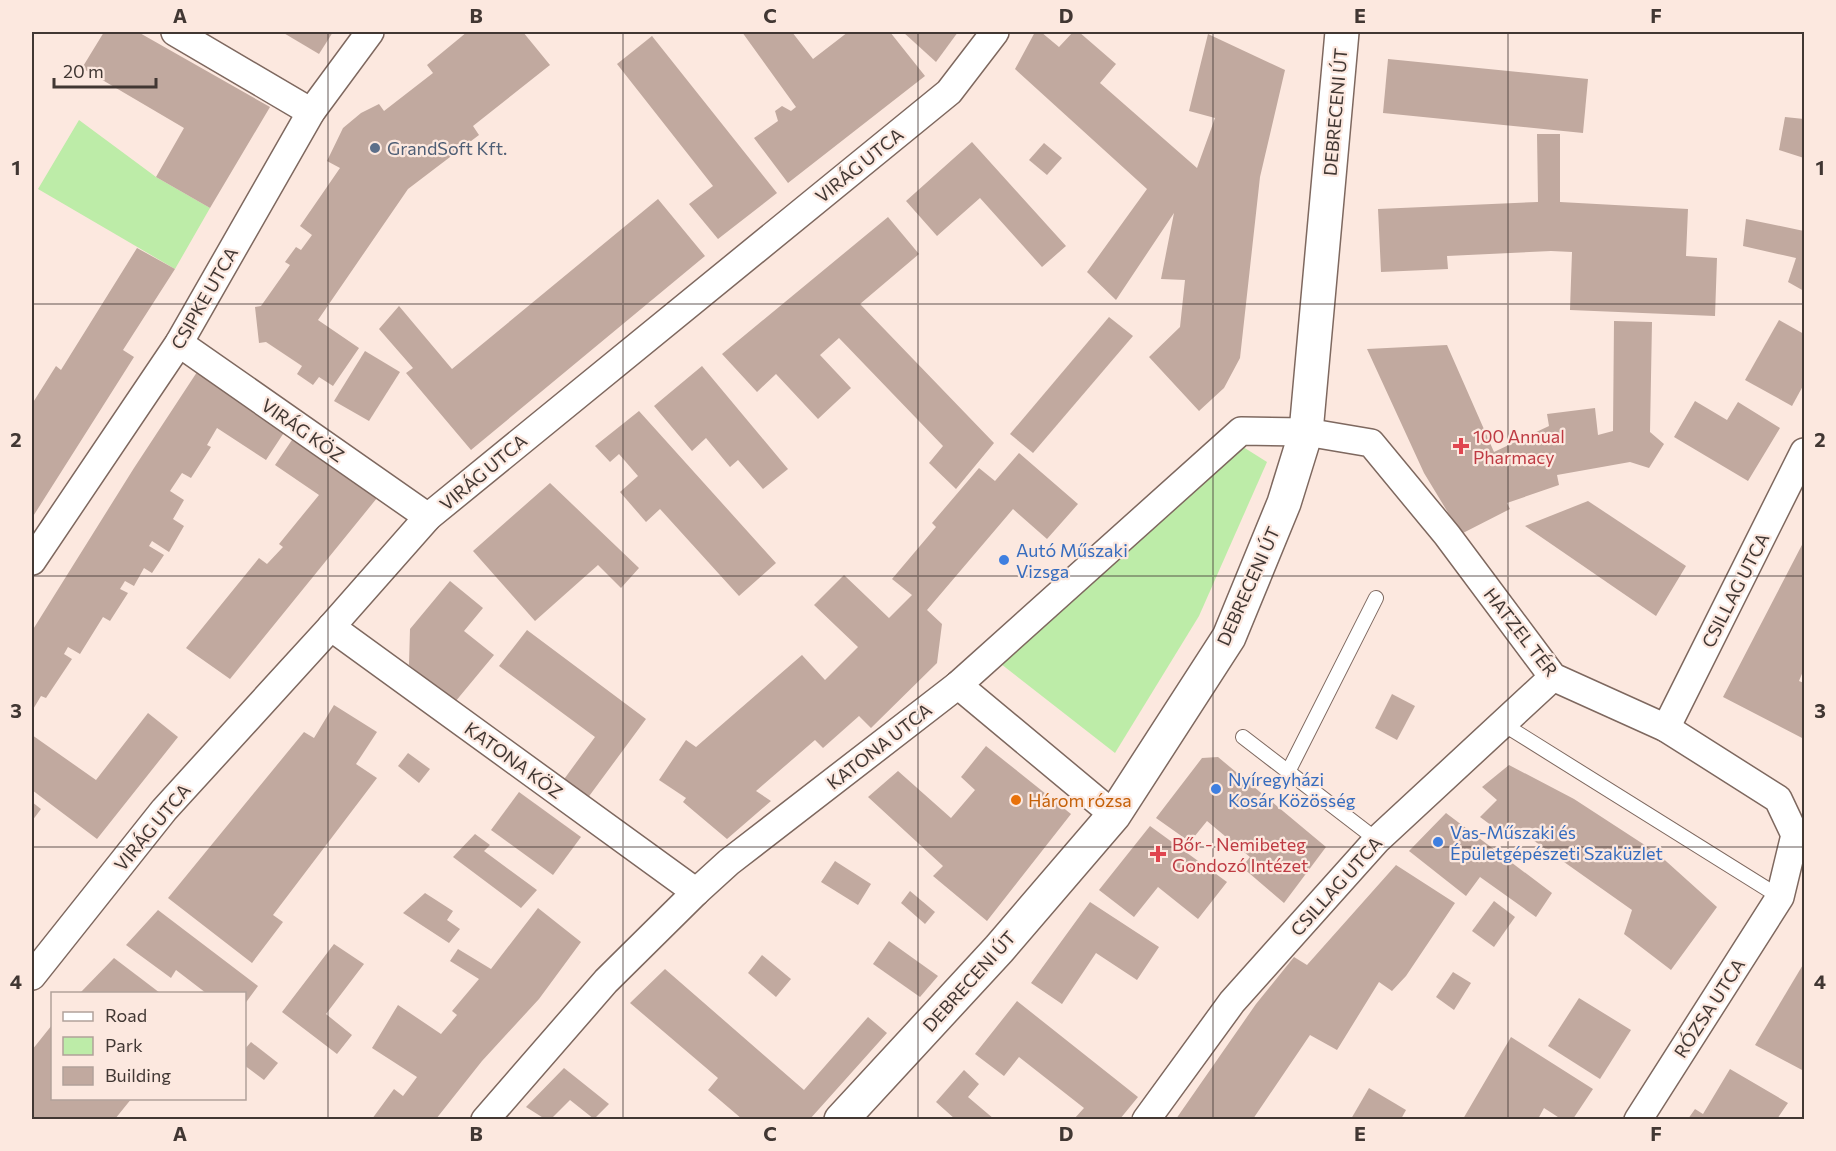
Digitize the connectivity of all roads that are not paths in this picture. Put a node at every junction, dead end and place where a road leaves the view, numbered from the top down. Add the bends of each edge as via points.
1 (175, 32) edge
2 (370, 32) edge
3 (995, 32) edge
4 (1342, 32) edge
5 (311, 112) junction
6 (179, 343) junction
7 (1306, 432) junction
8 (1804, 452) edge
9 (428, 517) junction
10 (32, 561) edge
11 (1376, 598) dead end
12 (331, 627) junction
13 (1553, 677) junction
14 (958, 685) junction
15 (1503, 724) junction
16 (1666, 728) junction
17 (1243, 737) dead end
18 (1288, 772) junction
19 (1114, 815) junction
20 (1377, 840) junction
21 (696, 892) junction
22 (1780, 897) junction
23 (32, 976) edge
24 (485, 1119) edge
25 (841, 1119) edge
26 (1146, 1119) edge
27 (1638, 1119) edge

1 - 5 street
2 - 5 street, CSIPKE UTCA
3 - 9 street, VIRÁG UTCA via 949,92
4 - 7 street, DEBRECENI ÚT
5 - 6 street, CSIPKE UTCA
6 - 9 street, VIRÁG KÖZ
6 - 10 street, CSIPKE UTCA
7 - 13 street, HATZEL TÉR via 1371,443
7 - 14 street, KATONA UTCA via 1241,432
7 - 19 street, DEBRECENI ÚT via 1284,503 1229,637
8 - 16 street, CSILLAG UTCA
9 - 12 street, VIRÁG UTCA
11 - 18 lane
12 - 21 street, KATONA KÖZ
12 - 23 street, VIRÁG UTCA via 164,810
13 - 15 street, CSILLAG UTCA
13 - 16 street, HATZEL TÉR
14 - 19 street
14 - 21 street, KATONA UTCA via 729,862
15 - 20 street, CSILLAG UTCA
15 - 22 lane
16 - 22 street, HATZEL TÉR via 1778,799 1795,836
17 - 18 lane
18 - 20 lane
19 - 25 street, DEBRECENI ÚT via 999,949
20 - 26 street, CSILLAG UTCA via 1232,1002
21 - 24 street, KATONA UTCA via 606,981
22 - 27 street, RÓZSA UTCA

